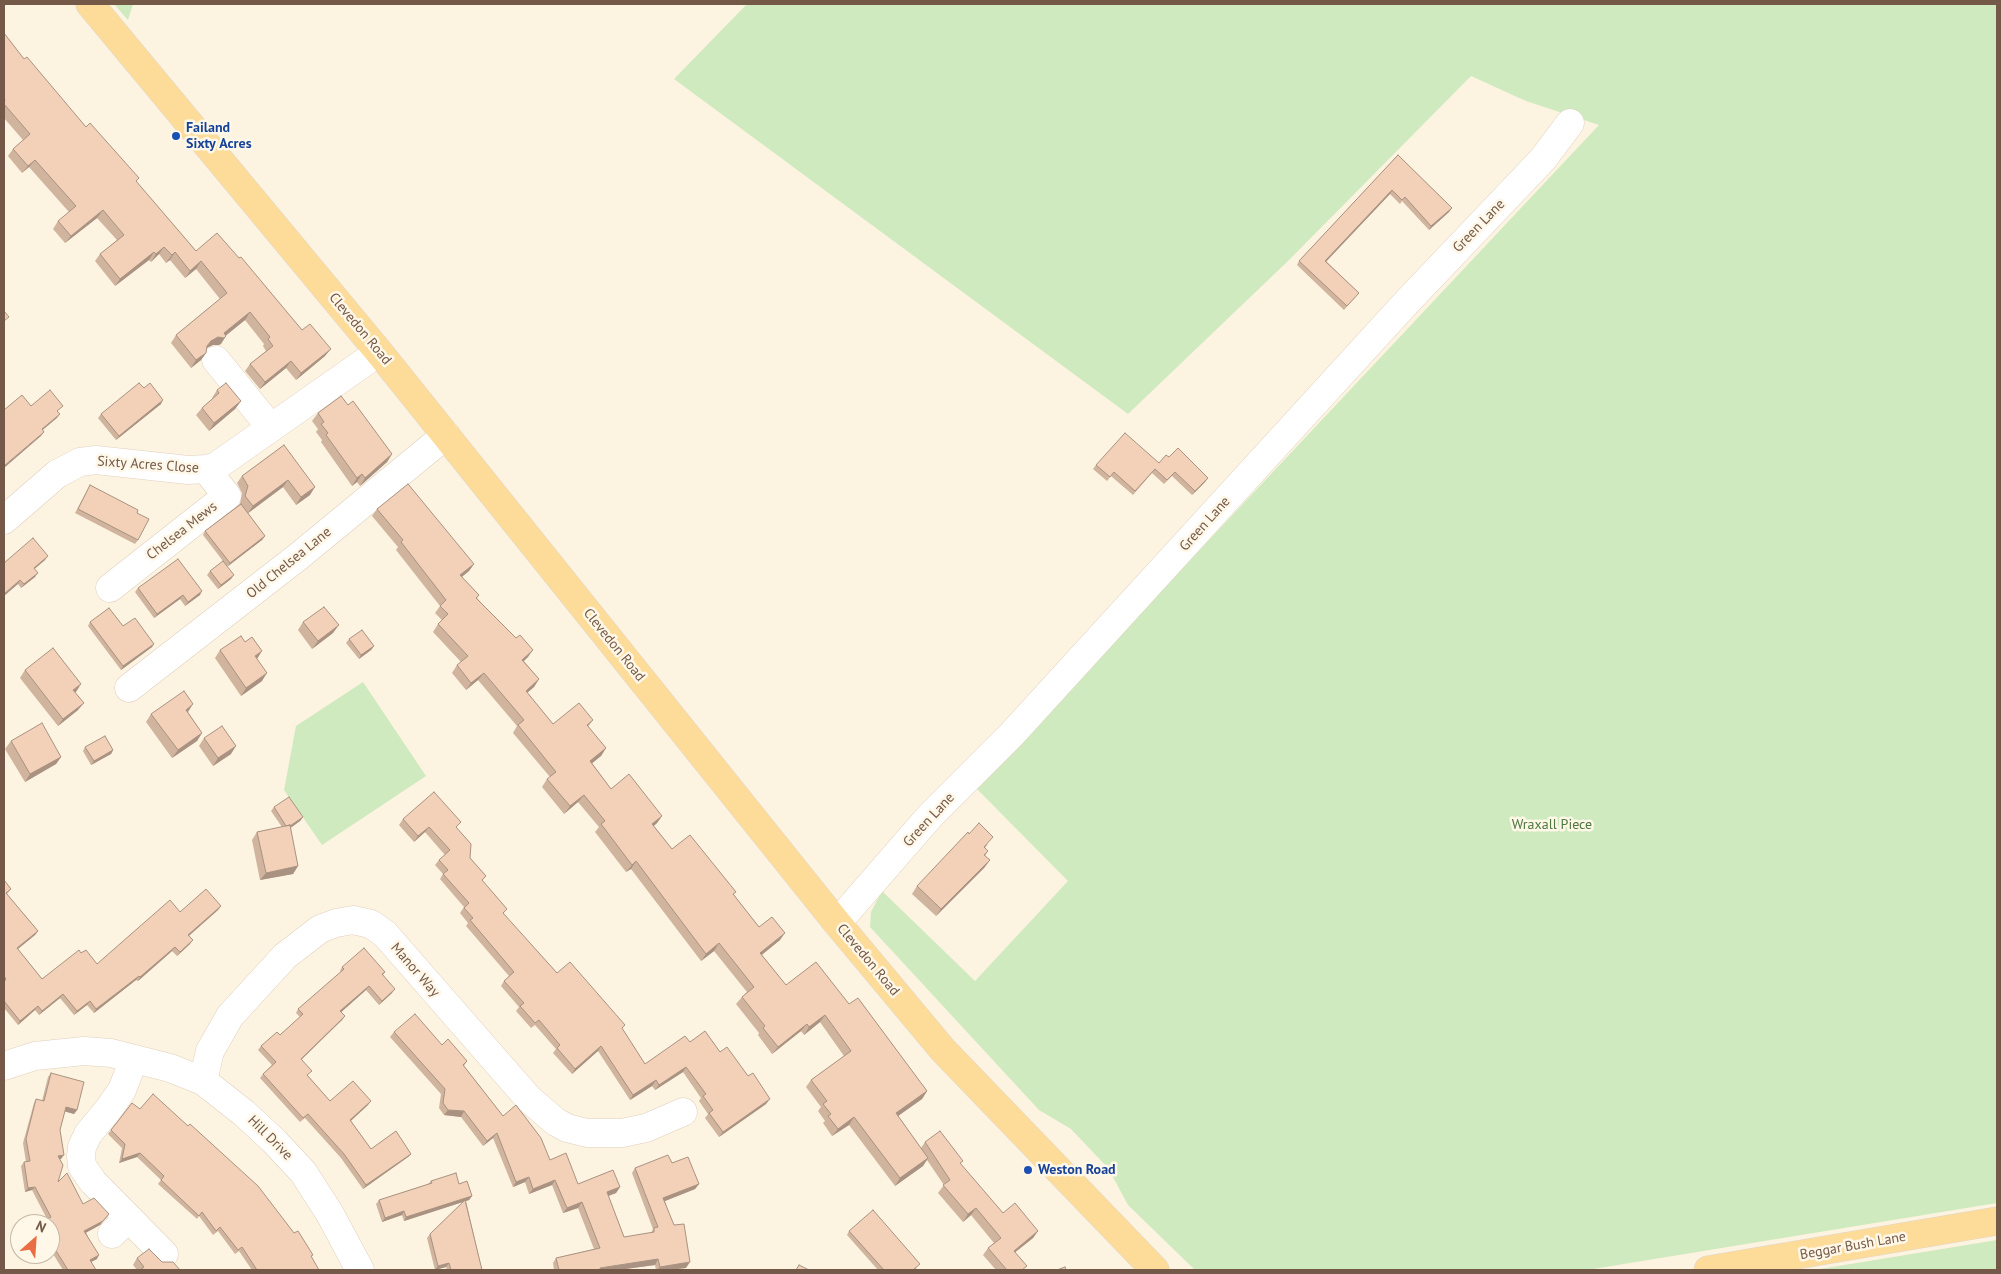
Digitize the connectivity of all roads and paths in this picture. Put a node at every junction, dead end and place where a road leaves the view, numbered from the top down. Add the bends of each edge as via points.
1 (90, 4) edge
2 (1570, 123) dead end
3 (379, 352) junction
4 (216, 360) dead end
5 (271, 428) junction
6 (446, 435) junction
7 (206, 469) junction
8 (4, 520) edge
9 (110, 588) dead end
10 (129, 688) dead end
11 (837, 923) junction
12 (134, 1059) junction
13 (4, 1066) edge
14 (203, 1080) junction
15 (684, 1112) dead end
16 (1997, 1221) edge
17 (164, 1254) dead end
18 (360, 1270) edge
19 (1155, 1270) edge
20 (1708, 1270) edge

1 - 3 main road, Clevedon Road
2 - 11 street, Green Lane via 1543,159 1405,304 1012,734 930,816
3 - 5 street, Sixty Acres Close
3 - 6 main road, Clevedon Road
4 - 5 street
5 - 7 street, Sixty Acres Close via 215,467
6 - 10 street, Old Chelsea Lane via 268,581
6 - 11 main road, Clevedon Road
7 - 8 street, Sixty Acres Close via 96,460 80,462 57,474
7 - 9 street, Chelsea Mews via 227,496
11 - 19 main road, Clevedon Road via 957,1067
12 - 13 street, Hill Drive via 111,1053 67,1052 35,1056
12 - 14 street, Hill Drive
12 - 17 street via 119,1094 82,1146 82,1166 120,1226
14 - 15 street, Manor Way via 210,1051 230,1016 285,956 320,929 353,920 371,924 385,934 529,1099 556,1122 567,1128 597,1134 622,1133 646,1128 660,1130
14 - 18 street, Hill Drive via 252,1121 303,1172
16 - 20 main road, Beggar Bush Lane

